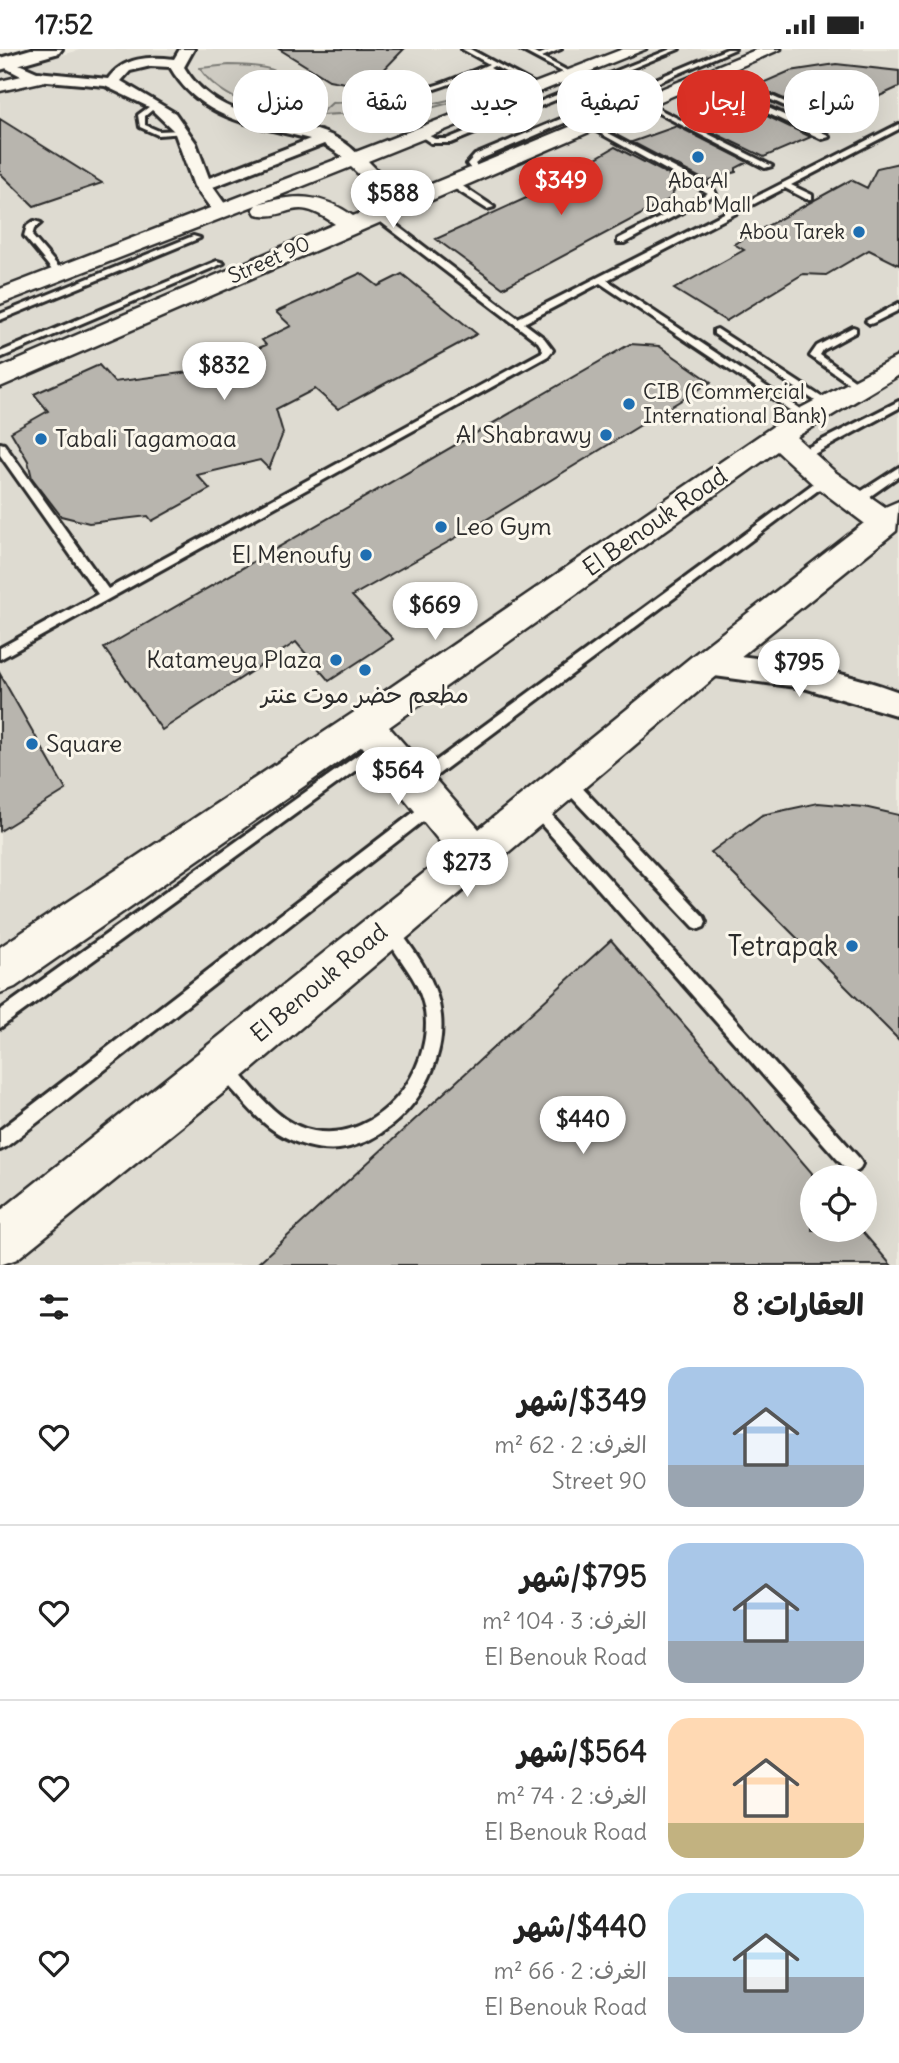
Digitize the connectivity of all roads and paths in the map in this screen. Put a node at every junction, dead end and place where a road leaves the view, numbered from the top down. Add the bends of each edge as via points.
1 (52, 49) edge
2 (187, 49) edge
3 (465, 49) edge
4 (522, 49) edge
5 (558, 49) edge
6 (638, 49) edge
7 (677, 49) edge
8 (732, 49) edge
9 (773, 49) edge
10 (537, 57) junction
11 (177, 64) junction
12 (494, 64) junction
13 (485, 68) junction
14 (489, 70) edge
15 (503, 70) edge
16 (562, 70) edge
17 (585, 70) edge
18 (725, 70) edge
19 (4, 72) edge
20 (39, 77) joint
21 (118, 86) junction
22 (432, 87) edge
23 (155, 105) junction
24 (770, 109) edge
25 (663, 113) edge
26 (899, 126) edge
27 (183, 132) junction
28 (420, 133) joint
29 (574, 133) edge
30 (604, 133) edge
31 (326, 138) junction
32 (825, 138) dead end
33 (353, 158) junction
34 (768, 166) dead end
35 (478, 172) junction
36 (452, 183) junction
37 (783, 184) junction
38 (202, 186) junction
39 (809, 197) dead end
40 (410, 200) junction
41 (489, 208) dead end
42 (222, 211) junction
43 (376, 214) junction
44 (37, 223) dead end
45 (351, 225) junction
46 (196, 239) dead end
47 (621, 241) dead end
48 (220, 263) dead end
49 (60, 274) junction
50 (600, 279) junction
51 (1, 301) edge
52 (899, 306) edge
53 (870, 321) dead end
54 (518, 322) junction
55 (853, 330) dead end
56 (717, 332) dead end
57 (0, 355) edge
58 (899, 365) edge
59 (0, 378) edge
60 (857, 386) junction
61 (899, 404) edge
62 (816, 411) junction
63 (0, 447) edge
64 (789, 447) junction
65 (899, 471) edge
66 (825, 479) junction
67 (855, 501) junction
68 (892, 518) edge
69 (106, 596) junction
70 (0, 654) edge
71 (707, 664) junction
72 (899, 704) edge
73 (373, 734) junction
74 (567, 781) junction
75 (424, 794) junction
76 (534, 806) junction
77 (474, 853) junction
78 (699, 922) dead end
79 (388, 926) junction
80 (0, 972) edge
81 (0, 1020) edge
82 (222, 1065) junction
83 (0, 1141) edge
84 (853, 1164) dead end
85 (0, 1242) edge

1 - 19 main road
2 - 11 street
3 - 12 lane
4 - 10 lane
5 - 10 lane
6 - 17 street
7 - 28 lane via 448,141 434,142
8 - 35 lane via 478,157 471,164
9 - 18 street, Street 90
10 - 16 lane
11 - 21 street via 131,66 116,75
11 - 31 street via 190,86 230,112 267,126
12 - 13 lane
12 - 15 lane
13 - 14 lane
13 - 22 lane
19 - 20 street
20 - 21 street
21 - 23 street
23 - 27 street
23 - 27 lane via 141,115 142,126 159,133
24 - 32 lane
25 - 34 lane
26 - 37 lane
27 - 38 street via 197,159
28 - 33 street
29 - 35 street, Street 90
30 - 47 lane via 712,194
31 - 33 street
31 - 38 street
33 - 40 street via 376,180
33 - 42 street
35 - 36 street, Street 90
36 - 40 street, Street 90
36 - 41 lane
37 - 39 lane
37 - 50 lane
38 - 42 street
40 - 43 street, Street 90
42 - 45 street via 244,214 310,200
42 - 49 street
43 - 45 street, Street 90
43 - 54 lane
44 - 49 lane via 28,236
45 - 59 street, Street 90
46 - 51 lane
48 - 57 lane
49 - 51 street
50 - 54 lane
50 - 62 lane
52 - 53 lane
54 - 69 lane via 546,345 548,350 540,358
55 - 60 lane via 820,348 815,356
56 - 62 lane
58 - 60 street, El Benouk Road
60 - 62 street, El Benouk Road
61 - 64 lane
62 - 64 street, El Benouk Road
63 - 69 lane
64 - 66 street
64 - 73 street, El Benouk Road
65 - 67 lane
66 - 67 street
66 - 75 lane
67 - 68 street
68 - 71 street, El Benouk Road
69 - 70 lane
71 - 72 street via 812,677
71 - 74 street, El Benouk Road
73 - 75 street
73 - 80 street, El Benouk Road
73 - 81 lane
74 - 76 street, El Benouk Road
74 - 78 lane
75 - 77 street
75 - 83 lane
76 - 77 street, El Benouk Road
76 - 84 lane
77 - 79 street, El Benouk Road
79 - 82 street, El Benouk Road
79 - 82 lane via 415,964 428,993 434,1027 428,1062 411,1095 386,1122 354,1137 320,1141 288,1130
82 - 85 street, El Benouk Road

